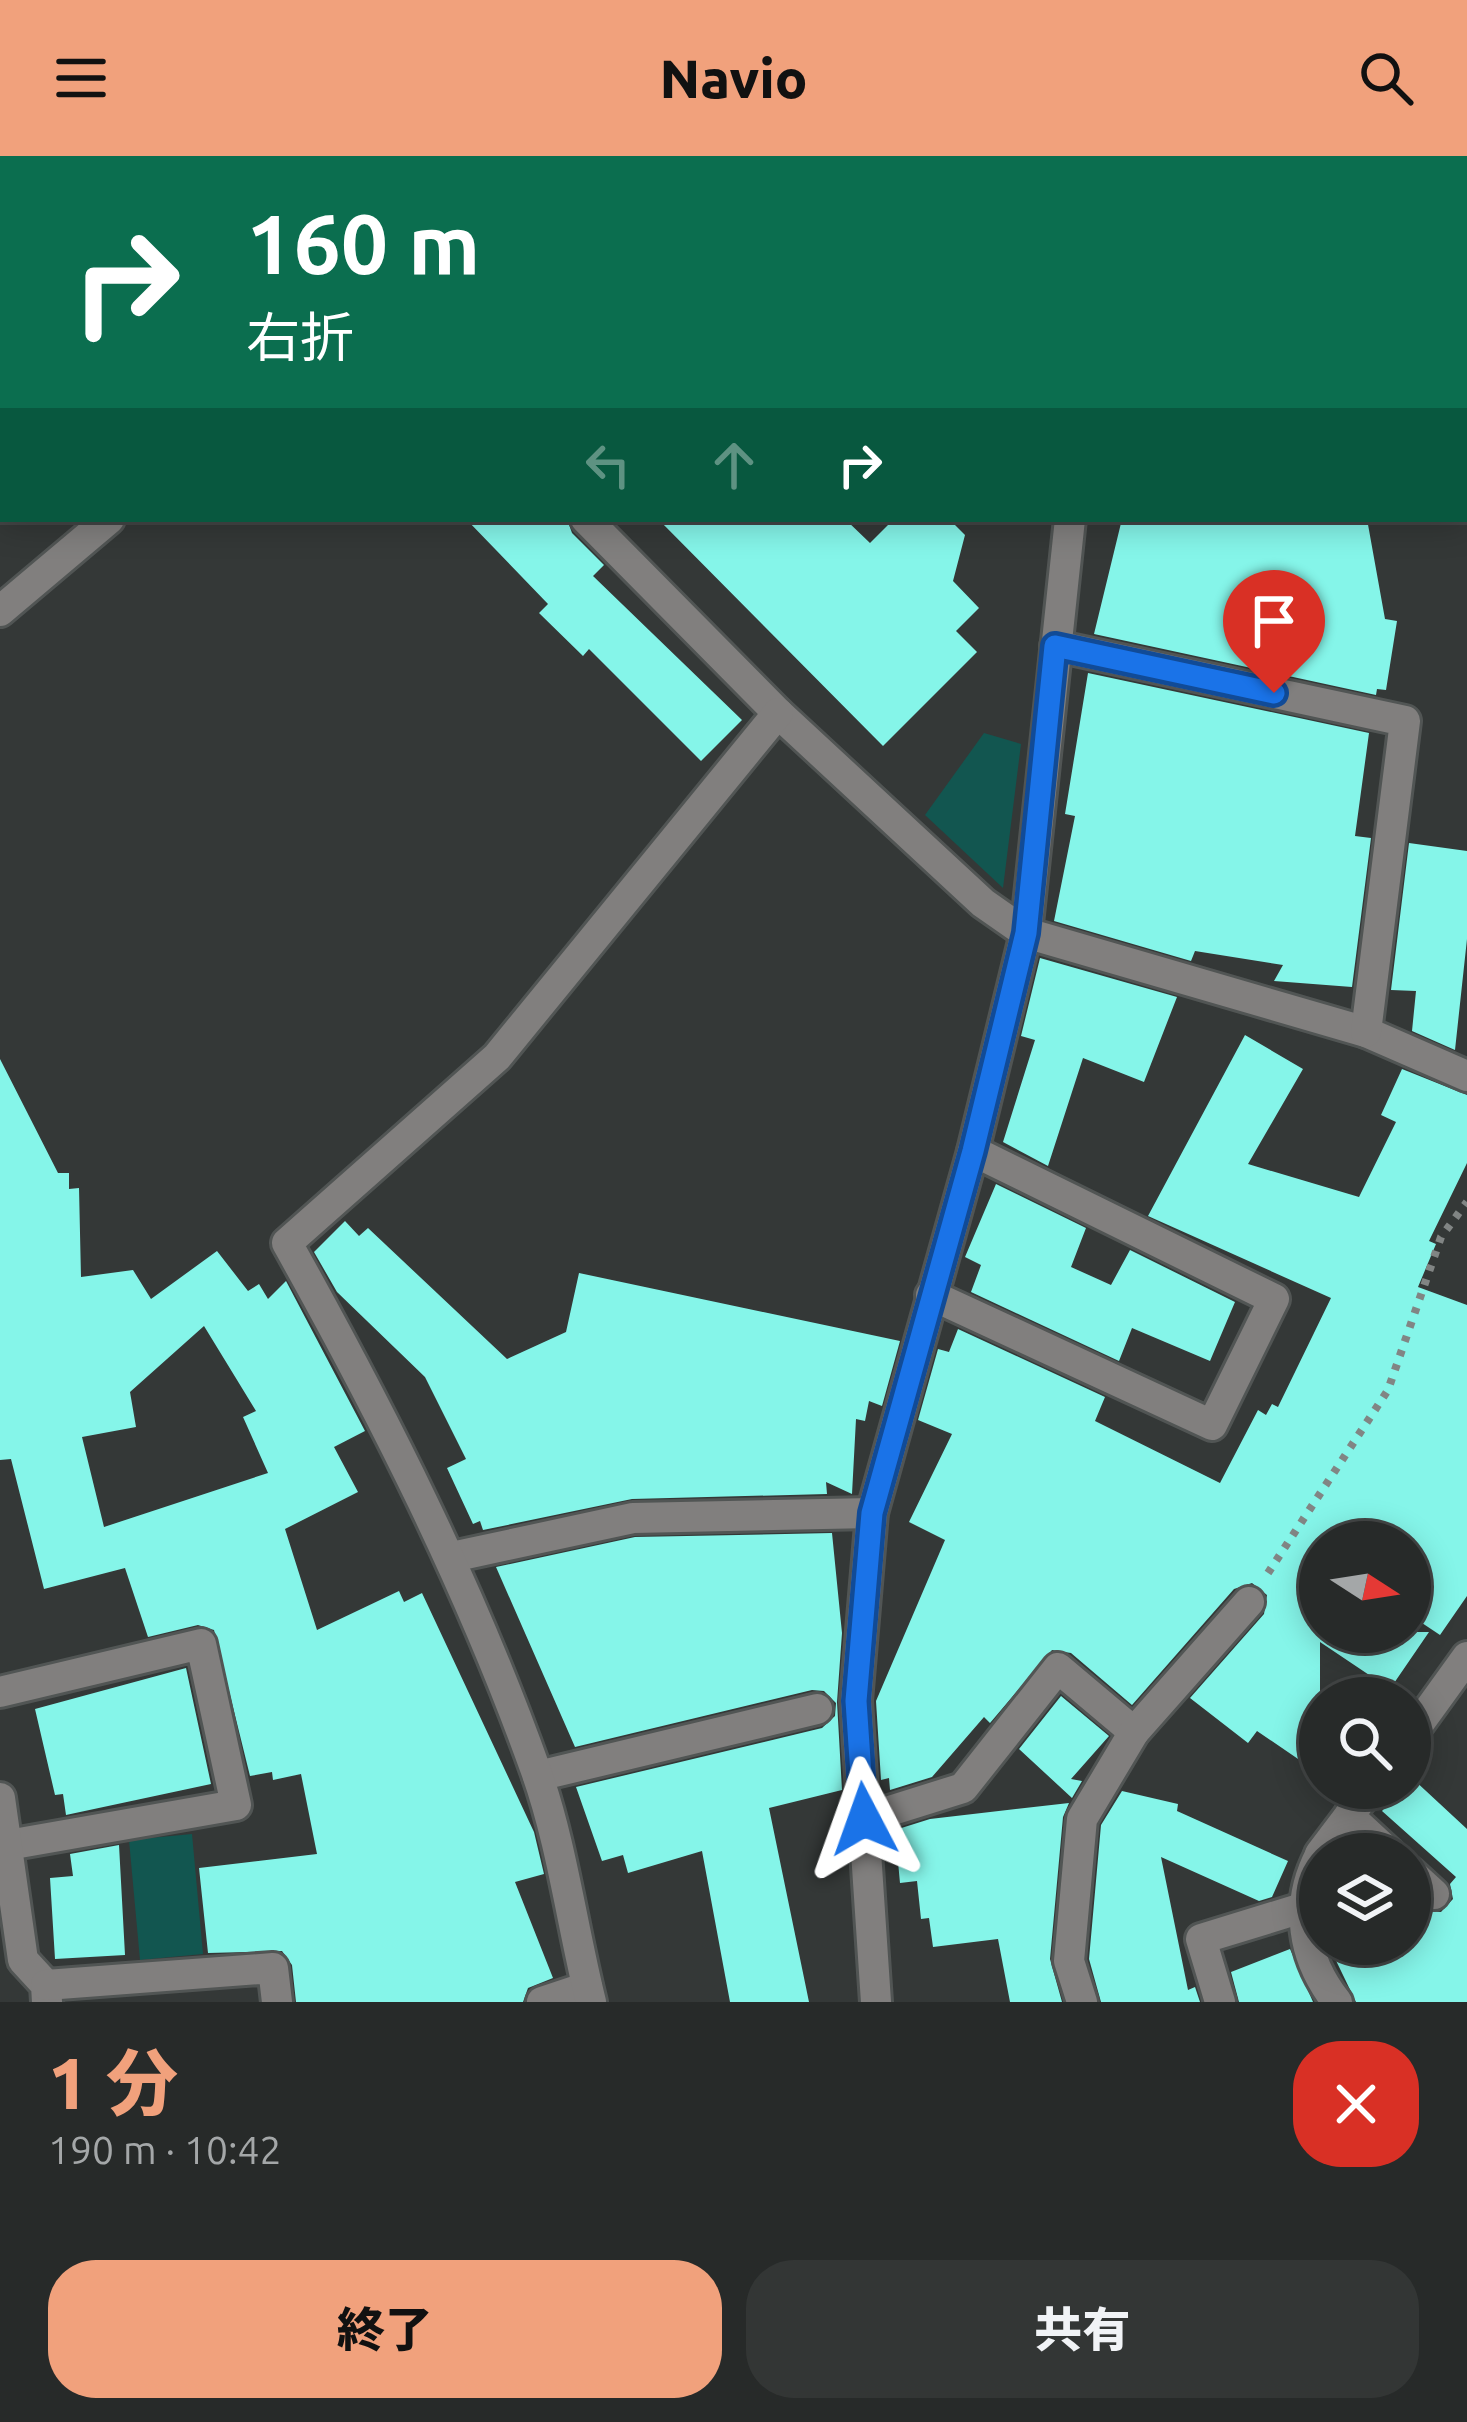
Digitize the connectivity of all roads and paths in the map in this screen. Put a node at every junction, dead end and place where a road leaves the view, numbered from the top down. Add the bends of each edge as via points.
1 (105, 522) edge
2 (589, 522) edge
3 (1070, 522) edge
4 (0, 610) edge
5 (1055, 646) junction
6 (778, 713) junction
7 (1026, 933) junction
8 (1366, 1032) junction
9 (1467, 1076) edge
10 (973, 1151) junction
11 (1467, 1202) edge
12 (931, 1294) junction
13 (872, 1513) junction
14 (452, 1557) junction
15 (1250, 1602) joint
16 (1467, 1657) edge
17 (0, 1692) edge
18 (1431, 1707) edge
19 (817, 1709) dead end
20 (1134, 1732) junction
21 (538, 1776) junction
22 (0, 1798) edge
23 (1354, 1809) edge
24 (1349, 1816) junction
25 (864, 1819) junction
26 (1336, 1833) edge
27 (1367, 1833) edge
28 (8, 1845) junction
29 (1431, 1891) edge
30 (1434, 1894) dead end
31 (1299, 1909) edge
32 (12, 1960) edge
33 (1316, 1965) edge
34 (47, 1994) edge
35 (589, 1995) edge
36 (277, 2002) edge
37 (542, 2002) edge
38 (876, 2002) edge
39 (1082, 2002) edge
40 (1220, 2002) edge
41 (1336, 2002) edge

1 - 4 street
2 - 6 street
3 - 5 street
5 - 7 street
5 - 8 street via 1405,721
6 - 7 street via 983,903
6 - 14 street via 496,1057 287,1244
7 - 8 street
7 - 10 street
8 - 9 street
10 - 12 street
10 - 12 street via 1274,1299 1212,1425
11 - 15 path via 1442,1237 1388,1390
12 - 13 street
13 - 14 street via 633,1518
13 - 25 street via 856,1701
14 - 21 street
15 - 20 street
16 - 18 street
17 - 28 street via 201,1644 236,1805
19 - 21 street
20 - 25 street via 1058,1667 963,1788
20 - 39 street via 1082,1819 1070,1961
21 - 35 street
22 - 28 street
23 - 24 street
24 - 26 street
24 - 27 street
25 - 38 street
28 - 32 street
29 - 30 street
31 - 40 street via 1202,1940
32 - 34 street
33 - 41 street
34 - 36 street via 273,1968
35 - 37 street

